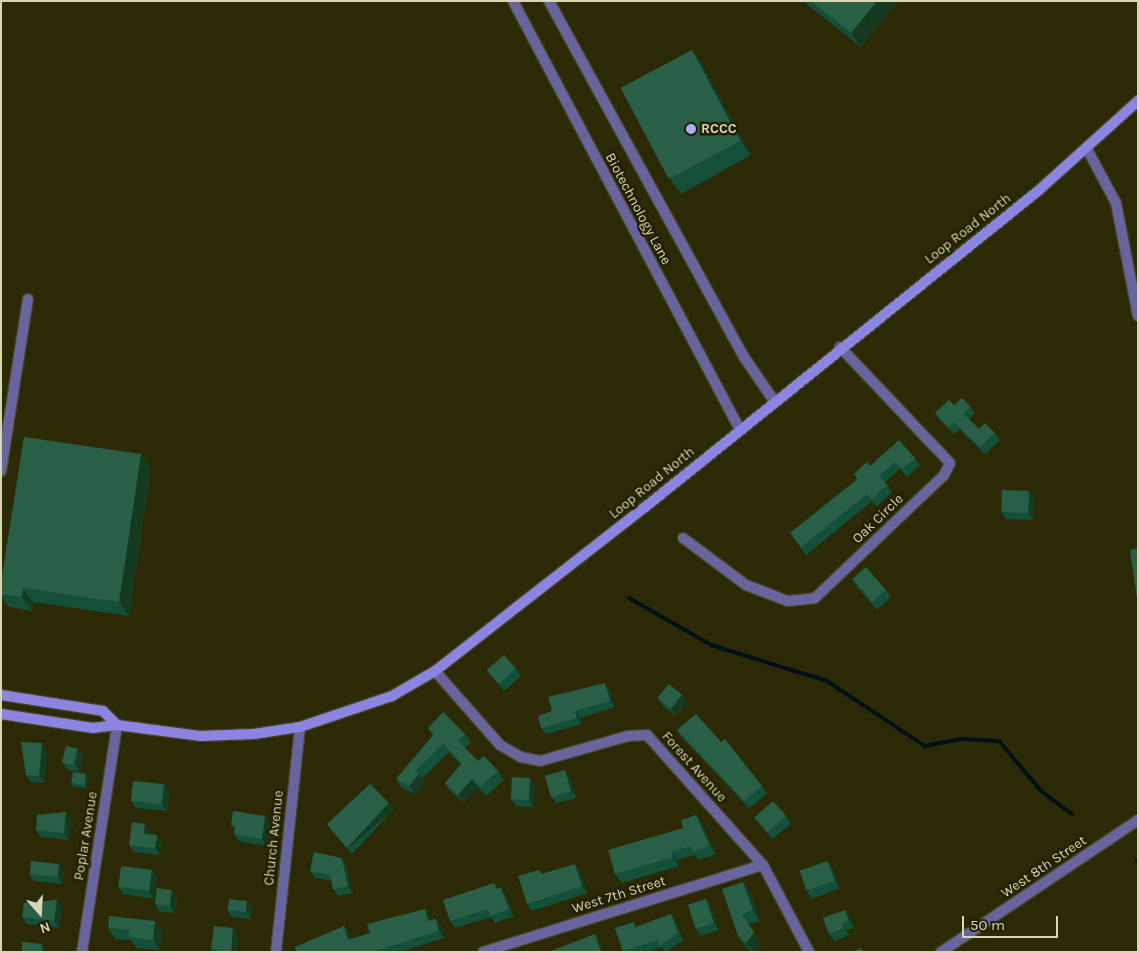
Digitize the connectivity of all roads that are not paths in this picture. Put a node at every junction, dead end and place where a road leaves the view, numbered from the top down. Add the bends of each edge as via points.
1 (513, 1) edge
2 (549, 1) edge
3 (1138, 101) edge
4 (1087, 148) junction
5 (28, 298) dead end
6 (1138, 316) edge
7 (840, 347) junction
8 (774, 401) junction
9 (740, 429) junction
10 (1, 471) edge
11 (683, 538) dead end
12 (435, 671) junction
13 (1, 695) edge
14 (1, 714) edge
15 (117, 725) junction
16 (300, 727) junction
17 (1138, 820) edge
18 (763, 865) junction
19 (82, 952) edge
20 (276, 952) edge
21 (483, 952) edge
22 (808, 952) edge
23 (941, 952) edge

1 - 9 street, Biotechnology Lane
2 - 8 street, Biotechnology Lane via 744,357
3 - 4 main road, Loop Road North
4 - 6 street via 1116,203
4 - 7 main road, Loop Road North
5 - 10 street
7 - 8 main road, Loop Road North
7 - 11 street, Oak Circle via 950,463 944,475 815,598 788,601 746,585
8 - 9 main road, Loop Road North
9 - 12 main road, Loop Road North
12 - 16 main road, Loop Road North via 369,705
12 - 18 street, Forest Avenue via 500,745 521,757 540,761 628,736 646,735
13 - 15 main road via 102,710
14 - 15 main road, Loop Road North via 93,728
15 - 16 main road, Loop Road North via 201,736
15 - 19 street, Poplar Avenue
16 - 20 street, Church Avenue
17 - 23 street, West 8th Street
18 - 21 street, West 7th Street
18 - 22 street, Forest Avenue

